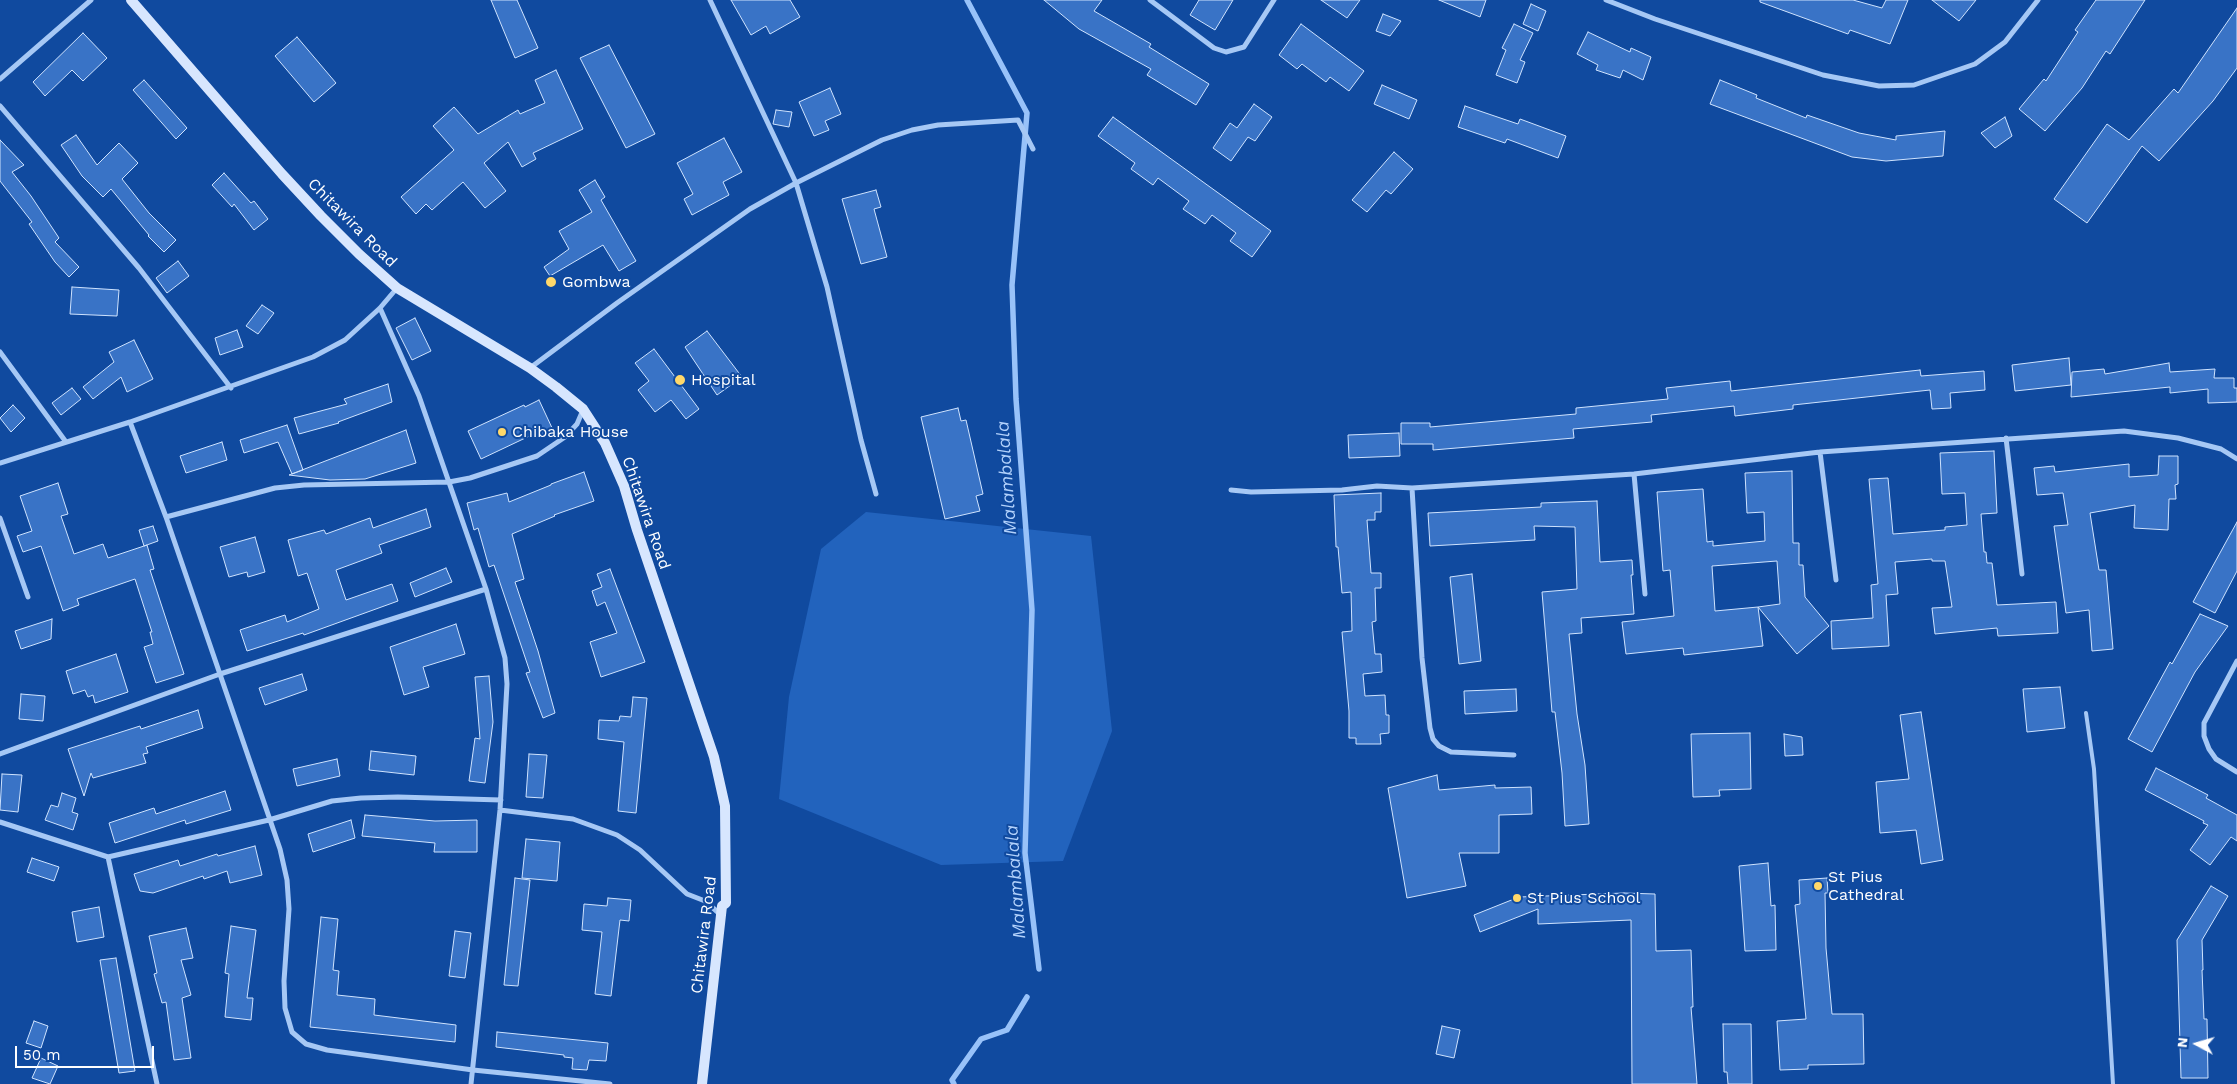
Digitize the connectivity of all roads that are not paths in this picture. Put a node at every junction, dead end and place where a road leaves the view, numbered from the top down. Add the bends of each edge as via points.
1 (91, 0) edge
2 (131, 0) edge
3 (710, 0) edge
4 (1150, 0) edge
5 (1274, 0) edge
6 (1606, 0) edge
7 (2038, 0) edge
8 (0, 79) edge
9 (0, 106) edge
10 (1033, 149) dead end
11 (796, 183) junction
12 (397, 288) junction
13 (380, 308) junction
14 (0, 352) edge
15 (530, 368) junction
16 (231, 388) junction
17 (583, 409) junction
18 (130, 422) junction
19 (2006, 438) junction
20 (66, 442) junction
21 (1820, 452) junction
22 (2237, 459) edge
23 (0, 463) edge
24 (1634, 474) junction
25 (449, 482) junction
26 (1412, 488) junction
27 (1231, 490) dead end
28 (876, 494) dead end
29 (166, 517) junction
30 (0, 518) edge
31 (2022, 574) dead end
32 (1836, 580) dead end
33 (486, 589) junction
34 (1645, 594) dead end
35 (28, 597) dead end
36 (2237, 661) edge
37 (220, 674) junction
38 (2086, 712) dead end
39 (0, 754) edge
40 (1514, 755) dead end
41 (2237, 772) edge
42 (501, 800) junction
43 (500, 810) junction
44 (270, 820) junction
45 (0, 822) edge
46 (108, 857) junction
47 (721, 915) junction
48 (473, 1070) junction
49 (157, 1084) edge
50 (471, 1084) edge
51 (610, 1084) edge
52 (702, 1084) edge
53 (2113, 1084) edge

1 - 8 street
2 - 12 street, Chitawira Road via 320,216
3 - 11 street
4 - 5 street via 1214,48 1226,52 1244,47
6 - 7 street via 1823,75 1879,86 1914,85 1975,64 2005,42
9 - 16 street via 139,268
10 - 11 street via 1018,120 938,125 882,140
11 - 15 street via 750,209
11 - 28 street via 827,287
12 - 13 street
12 - 15 street, Chitawira Road
13 - 16 street via 345,340 326,351
13 - 25 street via 419,396
14 - 20 street
15 - 17 street, Chitawira Road
16 - 18 street
17 - 25 street via 577,424 565,437 537,456
17 - 47 street, Chitawira Road via 605,443 624,486 721,784 727,845 726,903 722,906
18 - 20 street
18 - 29 street
19 - 21 street
19 - 22 street via 2124,431 2178,438 2221,449
19 - 31 street
20 - 23 street
21 - 24 street
21 - 32 street
24 - 26 street
24 - 34 street
25 - 29 street via 275,488
25 - 33 street
26 - 27 street
26 - 40 street via 1422,658 1433,739 1451,752
29 - 37 street
30 - 35 street
33 - 37 street
33 - 42 street via 504,658 507,684
36 - 41 street via 2204,723 2209,749 2216,759
37 - 39 street
37 - 44 street
38 - 53 lane via 2094,769
42 - 43 street
42 - 44 street via 362,798 332,801
43 - 47 street via 573,819 617,835 640,850 687,894 705,902
43 - 48 street
44 - 46 street
44 - 48 street via 287,880 289,909 284,981 285,1008 292,1032 306,1044 326,1050
45 - 46 street
46 - 49 street
47 - 52 street, Chitawira Road
48 - 50 street
48 - 51 street

